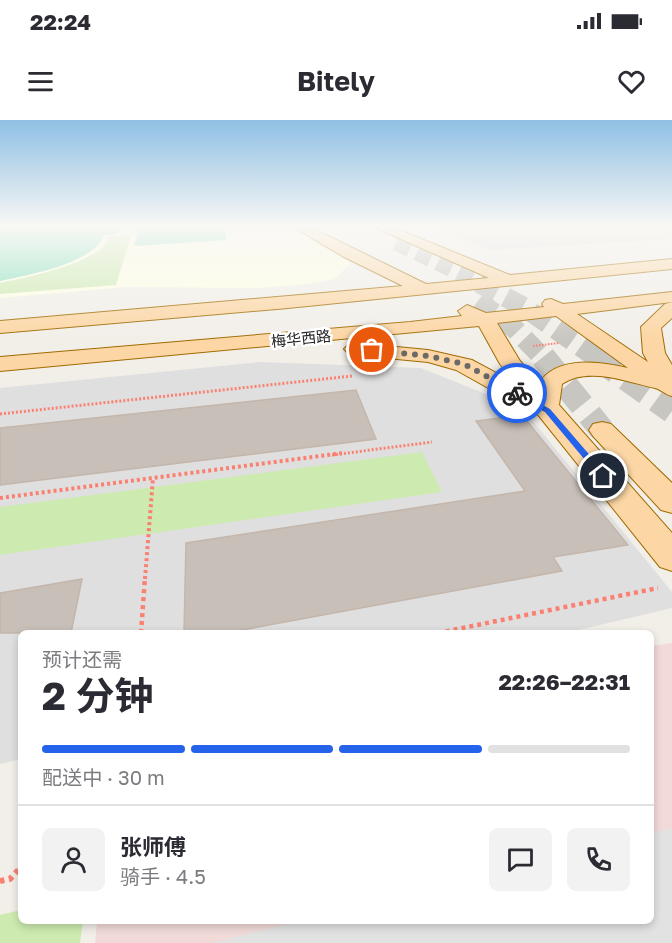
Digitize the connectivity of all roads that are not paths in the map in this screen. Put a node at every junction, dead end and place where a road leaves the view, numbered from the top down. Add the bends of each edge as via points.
1 (354, 263) edge
2 (370, 263) edge
3 (458, 263) tunnel mouth
4 (672, 264) edge
5 (346, 276) dead end
6 (511, 280) junction
7 (327, 283) dead end
8 (423, 289) junction
9 (672, 297) edge
10 (236, 307) junction
11 (672, 308) edge
12 (561, 310) junction
13 (485, 320) junction
14 (0, 327) edge
15 (227, 346) junction
16 (0, 364) edge
17 (672, 384) edge
18 (672, 390) edge
19 (547, 410) junction
20 (602, 430) tunnel mouth
21 (672, 502) edge
22 (672, 557) edge

1 - 5 main road
2 - 8 main road
3 - 6 main road
4 - 6 main road
6 - 8 main road
6 - 12 main road
7 - 10 main road
8 - 10 main road
8 - 13 main road
9 - 12 main road, 梅华西路
10 - 14 main road
11 - 17 main road via 651,327 654,353
12 - 13 main road, 梅华西路
12 - 18 main road
13 - 15 main road, 梅华西路
13 - 19 main road via 511,364
15 - 16 main road, 梅华西路
15 - 19 main road via 331,347 428,356 464,364
18 - 19 main road via 611,371 570,371 556,376 550,384
19 - 22 main road
20 - 21 main road

